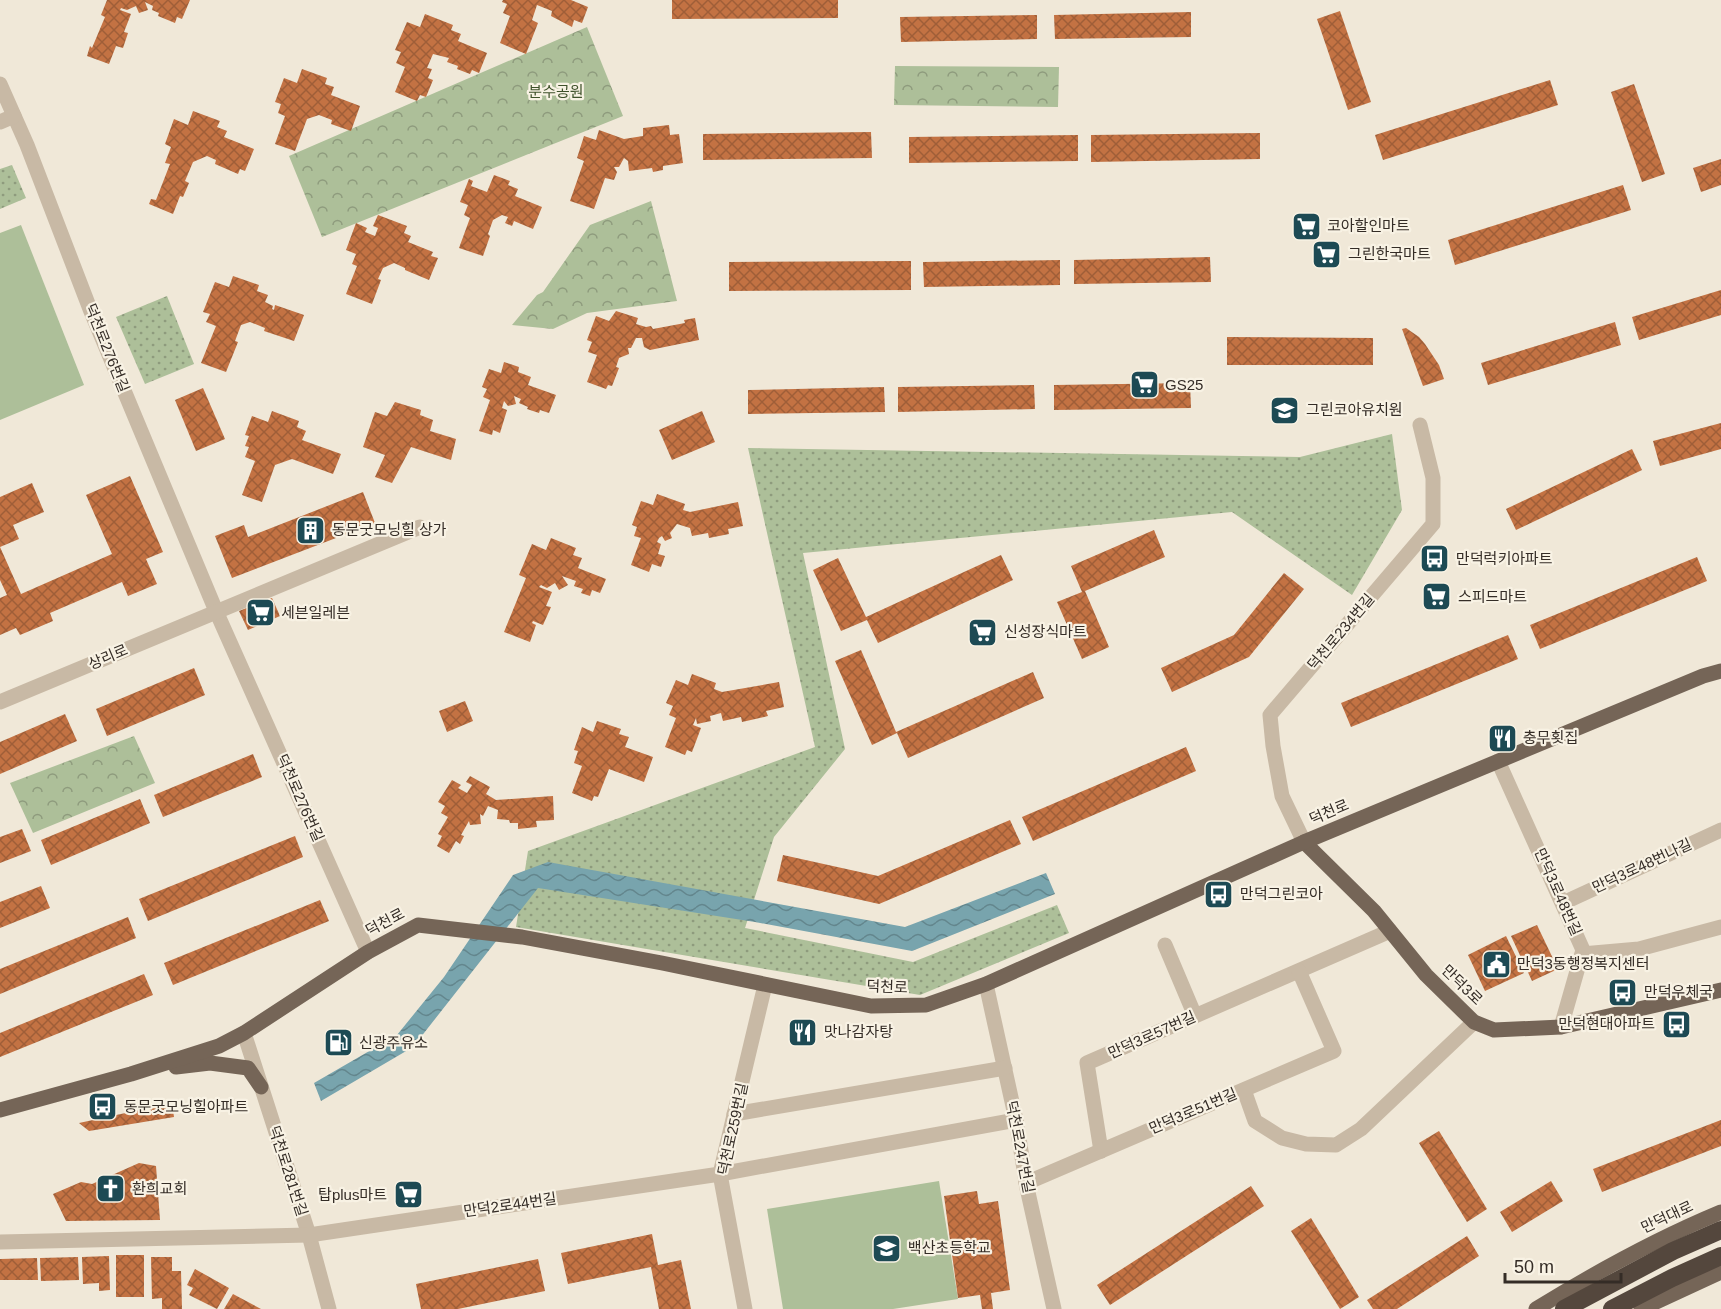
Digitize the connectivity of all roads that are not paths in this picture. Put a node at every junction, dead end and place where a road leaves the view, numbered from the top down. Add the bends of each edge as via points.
1 (0, 84) edge
2 (7, 119) edge
3 (1420, 425) dead end
4 (420, 527) dead end
5 (216, 611) junction
6 (1721, 671) edge
7 (0, 702) edge
8 (1498, 761) junction
9 (1721, 830) edge
10 (1304, 842) junction
11 (1563, 903) junction
12 (1721, 927) edge
13 (1390, 931) junction
14 (1165, 945) dead end
15 (368, 951) junction
16 (1582, 954) junction
17 (1299, 971) junction
18 (986, 984) junction
19 (765, 985) junction
20 (1721, 990) edge
21 (1195, 1016) junction
22 (1474, 1022) junction
23 (1561, 1027) junction
24 (244, 1033) junction
25 (1005, 1068) junction
26 (131, 1074) junction
27 (261, 1087) junction
28 (1244, 1090) junction
29 (0, 1109) edge
30 (734, 1114) junction
31 (1016, 1120) junction
32 (1101, 1151) junction
33 (720, 1174) junction
34 (1026, 1183) junction
35 (1721, 1212) edge
36 (1721, 1230) edge
37 (309, 1235) junction
38 (0, 1242) edge
39 (1721, 1256) edge
40 (1721, 1272) edge
41 (329, 1309) edge
42 (745, 1309) edge
43 (1054, 1309) edge
44 (1536, 1309) edge
45 (1564, 1309) edge
46 (1612, 1309) edge
47 (1641, 1309) edge

1 - 2 street, 덕천로276번길
2 - 5 street, 덕천로276번길
3 - 10 street, 덕천로234번길 via 1433,478 1433,524 1270,715 1282,796
4 - 5 street
5 - 7 street, 상리로
5 - 15 street, 덕천로276번길
6 - 8 main road, 덕천로
8 - 10 main road, 덕천로
8 - 11 street, 만덕3로48번길
9 - 11 street, 만덕3로48번나길
10 - 13 main road, 만덕3로
10 - 18 main road, 덕천로
11 - 16 street, 만덕3로48번길
12 - 16 street via 1639,949
13 - 17 street, 만덕3로57번길
13 - 22 main road, 만덕3로 via 1426,975
14 - 21 street
15 - 19 main road, 덕천로 via 418,925 458,928
15 - 24 main road, 덕천로
16 - 23 street, 만덕3로48번길
17 - 21 street, 만덕3로57번길
17 - 28 street via 1334,1051
18 - 19 main road, 덕천로 via 927,1005 871,1006
18 - 25 street, 덕천로247번길
19 - 30 street, 덕천로259번길
20 - 23 main road, 만덕3로
21 - 32 street, 만덕3로57번길 via 1087,1063
22 - 23 main road, 만덕3로 via 1494,1030
22 - 28 street, 만덕3로51번길 via 1362,1129 1336,1145 1282,1138 1255,1121
24 - 26 main road, 덕천로 via 219,1046
24 - 27 street, 덕천로281번길
25 - 30 street
25 - 31 street, 덕천로247번길
26 - 27 main road via 210,1063 248,1068
26 - 29 main road, 덕천로
27 - 37 street, 덕천로281번길
28 - 32 street, 만덕3로51번길
30 - 33 street, 덕천로259번길
31 - 33 street, 만덕2로44번길
31 - 34 street, 덕천로247번길
32 - 34 street, 만덕3로51번길
33 - 37 street, 만덕2로44번길
33 - 42 street, 덕천로259번길
34 - 43 street, 덕천로247번길
35 - 44 main road, 만덕대로 via 1619,1260
36 - 45 highway
37 - 38 street, 만덕2로44번길
37 - 41 street, 덕천로281번길
39 - 46 highway
40 - 47 main road

